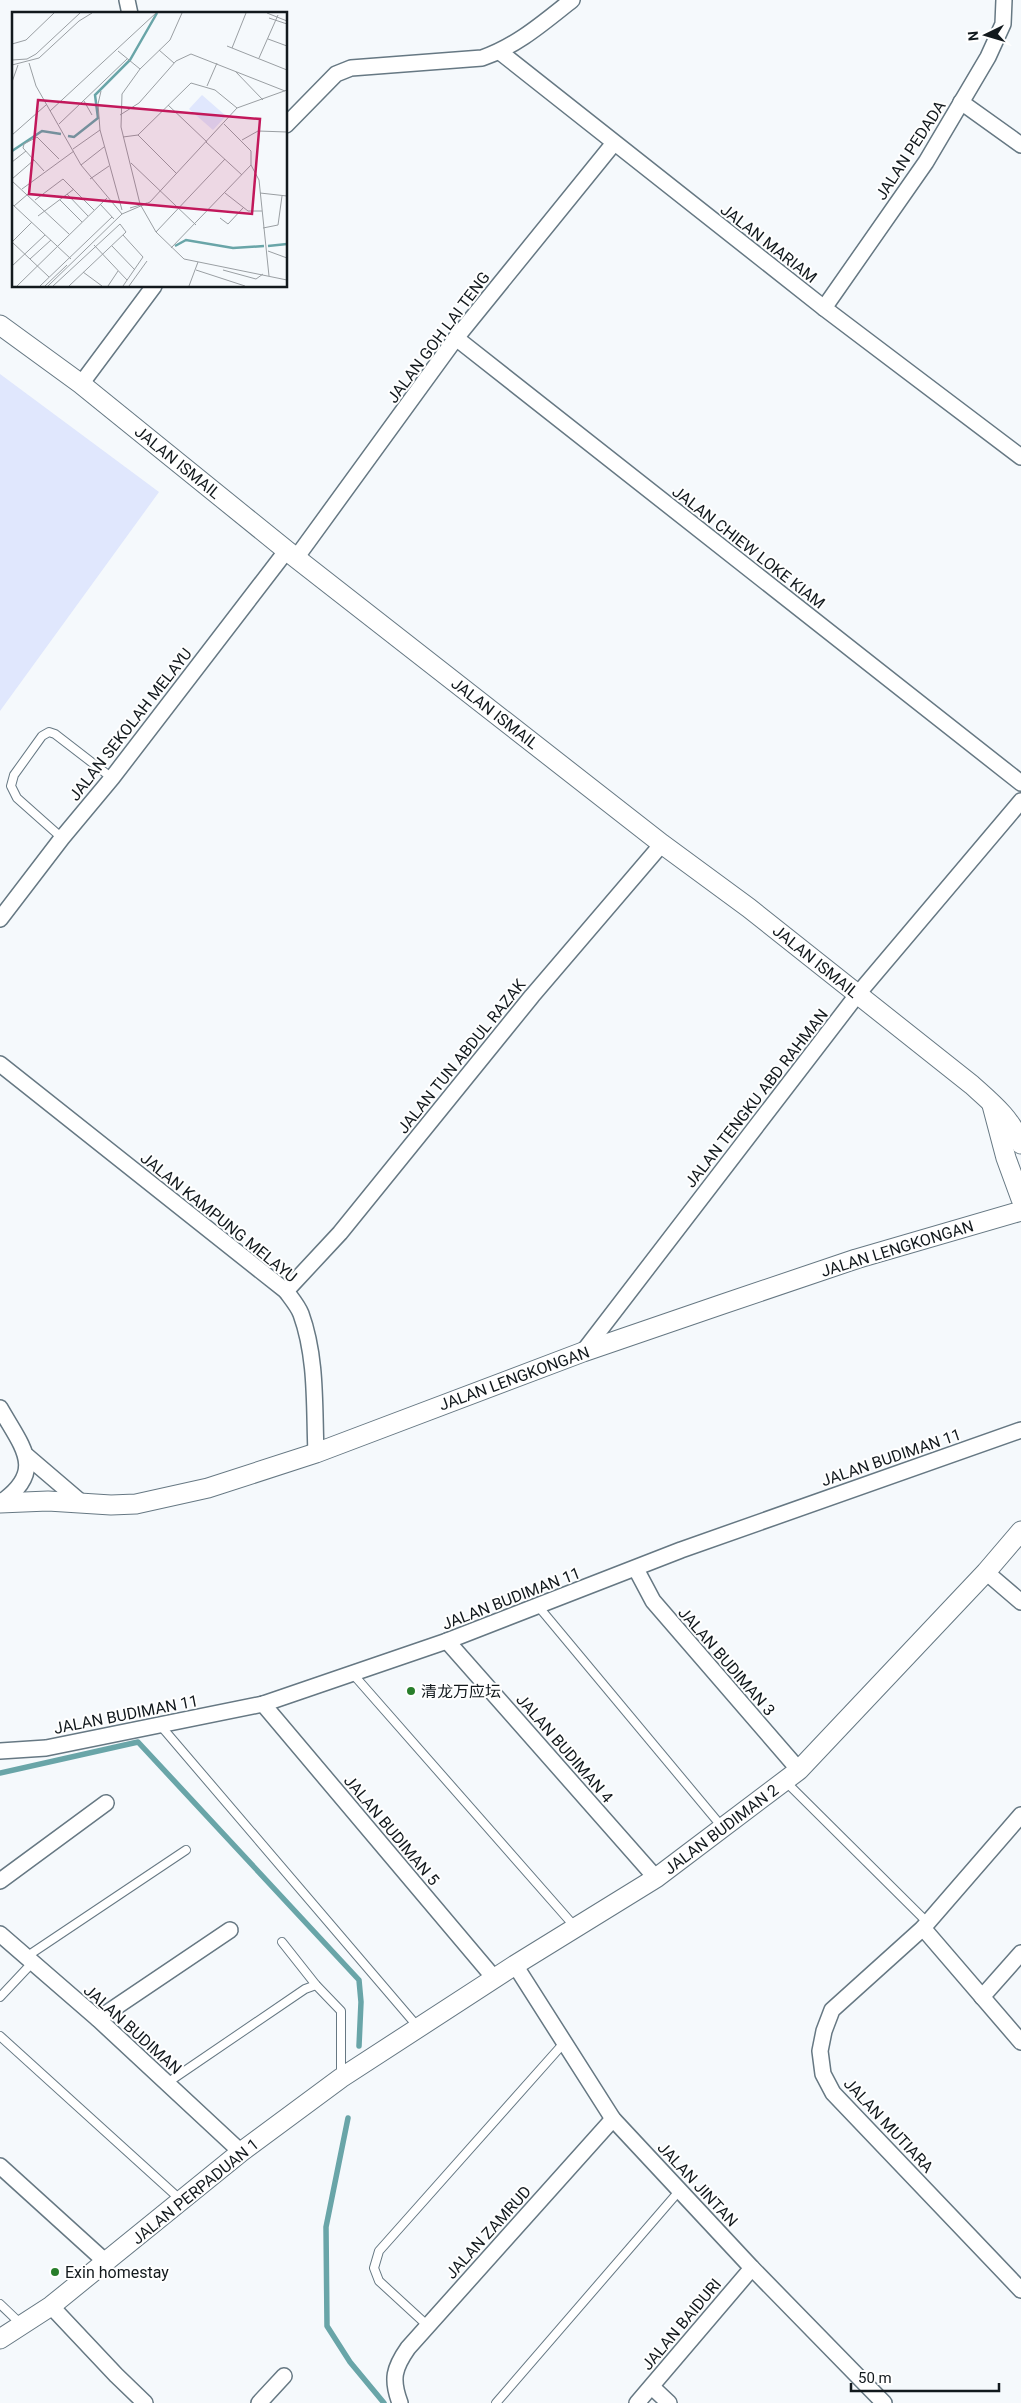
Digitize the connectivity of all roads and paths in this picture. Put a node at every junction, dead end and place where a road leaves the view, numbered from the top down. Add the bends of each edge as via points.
1 (572, 0) edge
2 (1004, 0) edge
3 (500, 52) junction
4 (962, 102) junction
5 (288, 123) edge
6 (614, 143) junction
7 (1021, 145) edge
8 (153, 288) edge
9 (824, 308) junction
10 (0, 325) edge
11 (456, 338) junction
12 (81, 384) junction
13 (1021, 457) edge
14 (292, 554) junction
15 (112, 778) junction
16 (1021, 783) edge
17 (1021, 801) edge
18 (62, 838) junction
19 (662, 844) junction
20 (0, 919) edge
21 (857, 995) junction
22 (0, 1064) edge
23 (991, 1102) junction
24 (1021, 1144) edge
25 (1021, 1199) edge
26 (1021, 1210) edge
27 (286, 1291) junction
28 (583, 1352) junction
29 (0, 1408) edge
30 (1021, 1430) edge
31 (316, 1452) junction
32 (27, 1456) junction
33 (0, 1503) edge
34 (82, 1503) junction
35 (1021, 1531) edge
36 (636, 1569) junction
37 (986, 1572) junction
38 (1021, 1602) edge
39 (538, 1606) junction
40 (447, 1641) junction
41 (352, 1673) junction
42 (263, 1704) junction
43 (160, 1724) junction
44 (0, 1751) edge
45 (792, 1776) junction
46 (106, 1803) dead end
47 (1021, 1815) edge
48 (723, 1828) junction
49 (186, 1850) dead end
50 (656, 1878) junction
51 (0, 1881) edge
52 (925, 1925) junction
53 (576, 1928) junction
54 (230, 1930) dead end
55 (0, 1934) edge
56 (282, 1942) dead end
57 (1021, 1953) edge
58 (29, 1959) junction
59 (515, 1965) junction
60 (495, 1980) junction
61 (316, 1985) junction
62 (0, 1997) edge
63 (982, 1997) junction
64 (98, 2019) junction
65 (419, 2028) junction
66 (0, 2036) edge
67 (1021, 2042) edge
68 (564, 2044) junction
69 (367, 2062) joint
70 (341, 2078) junction
71 (167, 2083) junction
72 (613, 2118) junction
73 (241, 2152) junction
74 (0, 2166) edge
75 (680, 2190) junction
76 (182, 2200) junction
77 (107, 2263) junction
78 (752, 2268) junction
79 (1021, 2290) edge
80 (0, 2304) edge
81 (51, 2306) junction
82 (22, 2325) junction
83 (428, 2326) junction
84 (0, 2340) edge
85 (284, 2376) dead end
86 (652, 2387) junction
87 (145, 2403) edge
88 (259, 2403) edge
89 (400, 2403) edge
90 (496, 2403) edge
91 (637, 2403) edge
92 (669, 2403) edge
93 (884, 2403) edge

1 - 3 street
2 - 4 street, JALAN PEDADA via 1003,24 996,42
3 - 5 street via 466,60 351,68 336,74
3 - 6 street, JALAN MARIAM
4 - 7 street
4 - 9 street, JALAN PEDADA via 926,162
6 - 9 street, JALAN MARIAM
6 - 11 street, JALAN GOH LAI TENG
8 - 12 street
9 - 13 street, JALAN MARIAM
10 - 12 street, JALAN ISMAIL
11 - 14 street, JALAN GOH LAI TENG
11 - 16 street, JALAN CHIEW LOKE KIAM
12 - 14 street, JALAN ISMAIL
14 - 15 street, JALAN SEKOLAH MELAYU
14 - 19 street, JALAN ISMAIL
15 - 18 street, JALAN SEKOLAH MELAYU
15 - 18 lane via 55,734 49,732 42,736 14,775 12,786 18,798
17 - 21 street, JALAN TENGKU ABD RAHMAN
18 - 20 street, JALAN SEKOLAH MELAYU
19 - 21 street, JALAN ISMAIL via 749,908
19 - 27 street, JALAN TUN ABDUL RAZAK via 532,996 340,1233
21 - 23 street, JALAN ISMAIL
21 - 28 street, JALAN TENGKU ABD RAHMAN
22 - 27 street, JALAN KAMPUNG MELAYU
23 - 24 street, JALAN ISMAIL via 1004,1114
23 - 25 street
26 - 28 street, JALAN LENGKONGAN via 856,1259
27 - 31 street, JALAN KAMPUNG MELAYU via 300,1312 307,1334 313,1370
28 - 31 street, JALAN LENGKONGAN
29 - 32 street
30 - 36 street, JALAN BUDIMAN 11
31 - 34 street, JALAN LENGKONGAN via 208,1488 136,1504
32 - 33 street via 21,1485
32 - 34 street
33 - 34 street, JALAN LENGKONGAN
35 - 37 street, JALAN BUDIMAN 2
36 - 39 street, JALAN BUDIMAN 11
36 - 45 street, JALAN BUDIMAN 3 via 653,1601
37 - 38 street
37 - 45 street, JALAN BUDIMAN 2
39 - 40 street, JALAN BUDIMAN 11
39 - 48 lane
40 - 41 street, JALAN BUDIMAN 11
40 - 50 street, JALAN BUDIMAN 4
41 - 42 street, JALAN BUDIMAN 11
41 - 53 lane
42 - 43 street, JALAN BUDIMAN 11
42 - 60 street, JALAN BUDIMAN 5
43 - 44 street, JALAN BUDIMAN 11 via 46,1748
43 - 65 lane
45 - 48 street, JALAN BUDIMAN 2
45 - 52 lane
46 - 51 street
47 - 52 street, JALAN MUTIARA
48 - 50 street, JALAN BUDIMAN 2
49 - 58 lane
50 - 53 street, JALAN BUDIMAN 2
52 - 63 street
52 - 79 street, JALAN MUTIARA via 832,2010 820,2051 823,2074 832,2093
53 - 59 street, JALAN BUDIMAN 2
54 - 64 street
55 - 58 street, JALAN BUDIMAN
56 - 61 lane
57 - 63 street
58 - 62 lane
58 - 64 street, JALAN BUDIMAN
59 - 60 street, JALAN BUDIMAN 2
59 - 68 street, JALAN JINTAN
60 - 65 street, JALAN BUDIMAN 2
61 - 70 lane via 341,2011
61 - 71 lane
63 - 67 street
64 - 71 street, JALAN BUDIMAN
65 - 69 street, JALAN BUDIMAN 2
66 - 76 lane
68 - 72 street, JALAN JINTAN
68 - 83 lane via 379,2251 374,2268 379,2282
69 - 70 street, JALAN PERPADUAN 1
70 - 73 street, JALAN PERPADUAN 1
71 - 73 street, JALAN BUDIMAN
72 - 75 street, JALAN JINTAN
72 - 83 street, JALAN ZAMRUD
73 - 76 street, JALAN PERPADUAN 1
74 - 77 street
75 - 78 street, JALAN JINTAN
75 - 90 lane
76 - 77 street, JALAN PERPADUAN 1
77 - 81 street, JALAN PERPADUAN 1
78 - 86 street, JALAN BAIDURI
78 - 93 street, JALAN JINTAN
80 - 82 lane
81 - 82 street, JALAN PERPADUAN 1
81 - 87 street
82 - 84 street, JALAN PERPADUAN 1
83 - 89 street, JALAN ZAMRUD via 408,2348 394,2373
85 - 88 street
86 - 91 street, JALAN BAIDURI
86 - 92 street

